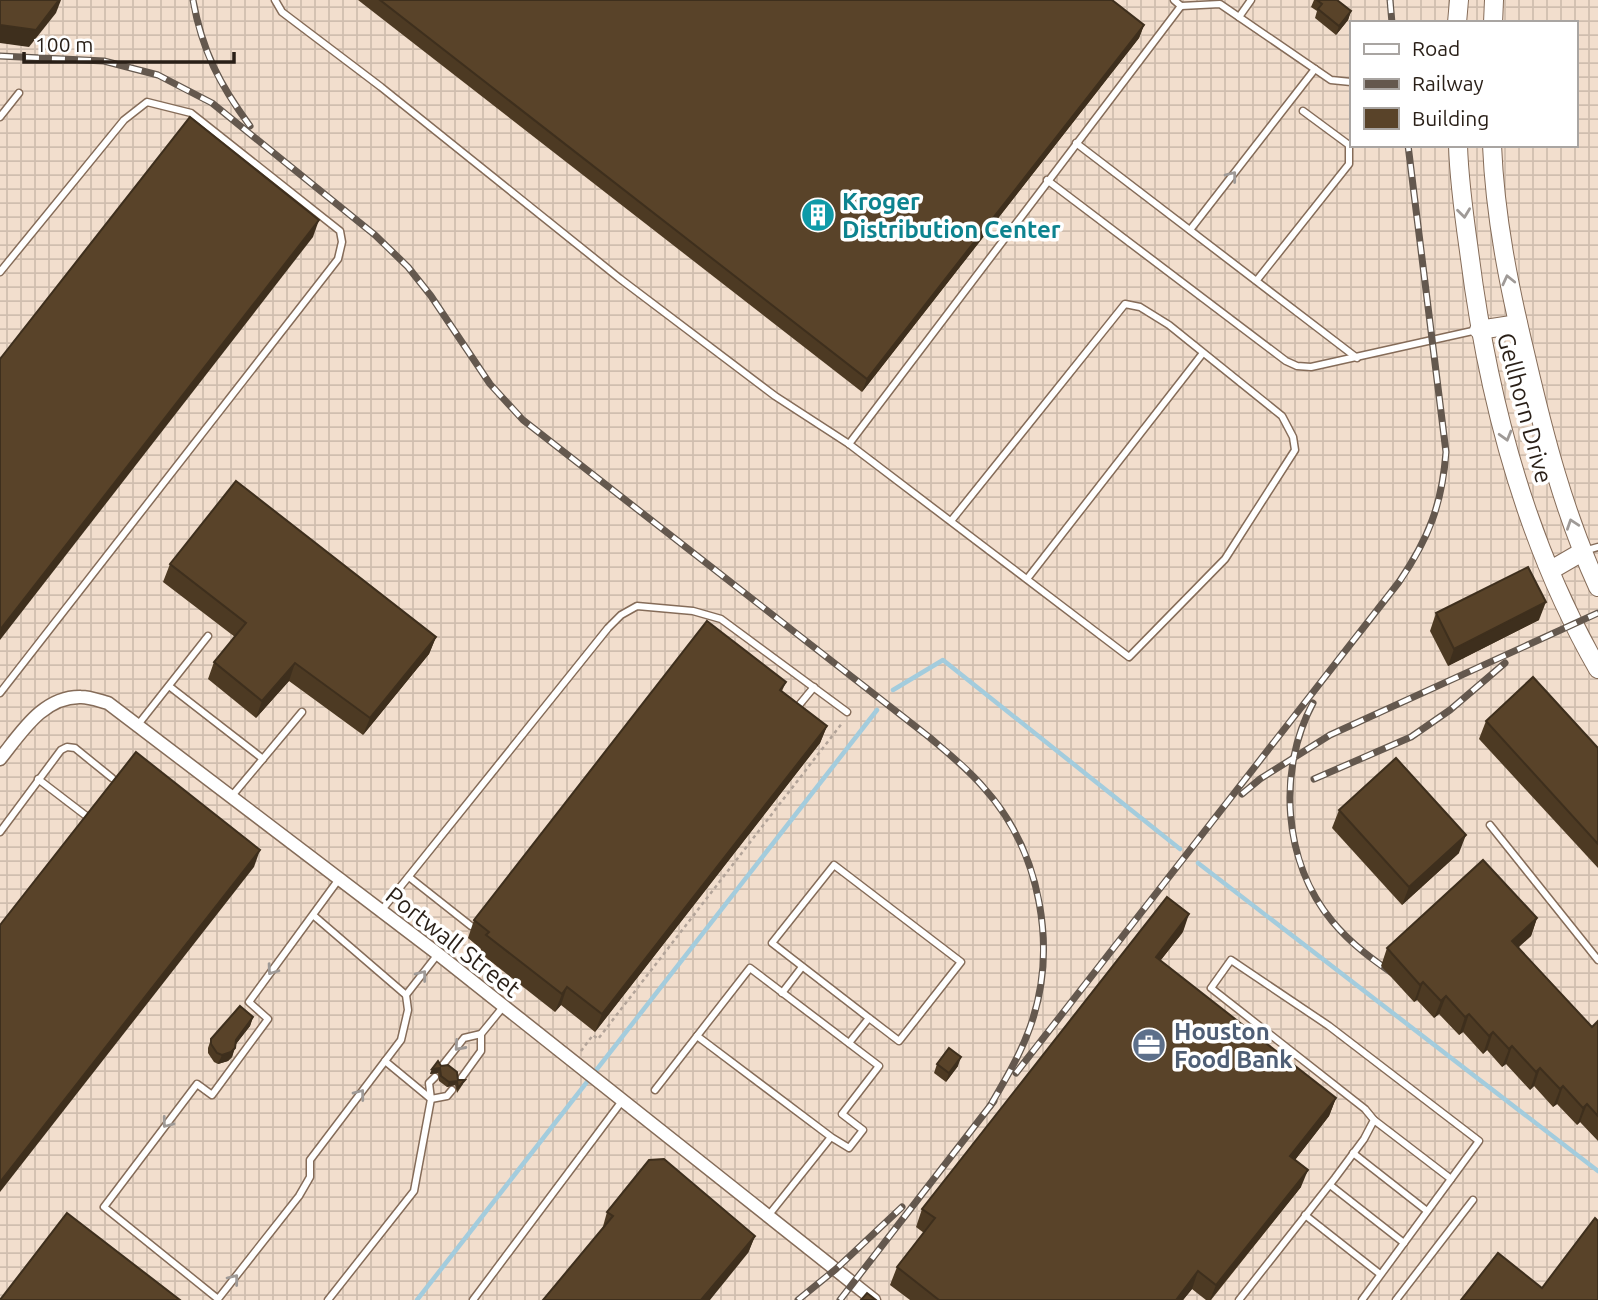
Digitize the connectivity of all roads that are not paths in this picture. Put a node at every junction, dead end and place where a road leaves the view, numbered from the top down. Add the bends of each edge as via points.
1 (275, 0) edge
2 (1174, 0) edge
3 (1251, 0) edge
4 (1459, 0) edge
5 (1494, 0) edge
6 (1191, 3) edge
7 (1181, 6) junction
8 (1239, 17) junction
9 (1457, 21) edge
10 (1493, 21) edge
11 (1315, 69) junction
12 (1350, 82) edge
13 (19, 93) dead end
14 (1303, 111) dead end
15 (0, 117) edge
16 (1076, 143) junction
17 (1458, 147) edge
18 (1492, 147) edge
19 (1047, 180) junction
20 (1190, 230) junction
21 (0, 272) edge
22 (1257, 280) junction
23 (1518, 324) junction
24 (1479, 330) junction
25 (1203, 353) junction
26 (1357, 358) junction
27 (849, 444) junction
28 (951, 521) junction
29 (1590, 549) edge
30 (1550, 570) junction
31 (1027, 579) junction
32 (1598, 587) edge
33 (208, 636) dead end
34 (1598, 668) edge
35 (169, 686) junction
36 (814, 687) junction
37 (0, 692) edge
38 (302, 712) dead end
39 (847, 712) road end
40 (791, 714) edge
41 (137, 726) junction
42 (1, 757) edge
43 (263, 759) junction
44 (112, 778) edge
45 (38, 779) junction
46 (231, 797) junction
47 (85, 815) edge
48 (1490, 825) dead end
49 (0, 832) edge
50 (409, 877) junction
51 (339, 879) junction
52 (381, 911) junction
53 (313, 915) junction
54 (471, 926) edge
55 (438, 954) junction
56 (1598, 960) edge
57 (802, 967) junction
58 (782, 993) junction
59 (406, 995) junction
60 (503, 1007) junction
61 (869, 1018) junction
62 (481, 1034) junction
63 (697, 1036) junction
64 (849, 1044) junction
65 (385, 1061) junction
66 (442, 1066) edge
67 (435, 1077) dead end
68 (460, 1080) edge
69 (452, 1090) dead end
70 (655, 1090) dead end
71 (431, 1099) junction
72 (622, 1101) junction
73 (1374, 1120) junction
74 (831, 1137) junction
75 (1353, 1153) junction
76 (1451, 1180) junction
77 (1330, 1185) junction
78 (1473, 1200) dead end
79 (1427, 1211) junction
80 (1305, 1214) junction
81 (768, 1216) junction
82 (1404, 1243) junction
83 (1380, 1274) junction
84 (328, 1300) edge
85 (473, 1300) edge
86 (874, 1300) edge
87 (1239, 1300) edge
88 (1362, 1300) edge
89 (1396, 1300) edge

1 - 27 lane via 282,12 619,278 775,396
2 - 7 lane
3 - 8 lane
4 - 9 main road
5 - 10 main road
6 - 7 lane
6 - 8 lane via 1220,4
7 - 16 lane
8 - 11 lane
11 - 12 lane via 1331,80
20 -> 11 lane
13 - 15 lane
14 - 22 lane via 1349,145 1349,164
16 - 19 lane
16 - 20 lane
17 -> 24 main road, Gellhorn Drive
23 -> 18 main road, Gellhorn Drive via 1505,269
19 - 26 lane via 1286,360 1311,367
19 - 27 lane
20 - 22 lane
21 - 37 lane via 124,121 147,103 191,113 341,231 338,259
22 - 26 lane
23 - 24 main road
29 -> 23 main road, Gellhorn Drive via 1543,431
24 - 26 lane
24 -> 30 main road, Gellhorn Drive via 1525,506
25 - 28 lane via 1150,313 1125,304
25 - 31 lane
25 - 31 lane via 1282,416 1295,450 1225,559 1129,657
27 - 28 lane
28 - 31 lane
29 - 30 main road
29 - 32 main road, Gellhorn Drive
30 - 34 main road, Gellhorn Drive via 1573,625
33 - 35 lane
35 - 41 lane
35 - 43 lane
36 - 39 lane
36 - 40 lane
36 - 50 lane via 721,619 693,611 637,606 608,628
38 - 43 lane
41 - 42 street, Portwall Street via 108,703 81,697 61,700 39,712
41 - 46 street, Portwall Street
43 - 46 lane
44 - 45 lane via 75,748 67,747
45 - 47 lane
45 - 49 lane
46 - 51 street, Portwall Street
48 - 56 lane
50 - 52 lane
50 - 54 lane
51 - 52 street, Portwall Street
51 - 53 lane
52 - 55 street, Portwall Street
53 - 59 lane
53 -> 65 lane via 249,1002 268,1019 212,1095 197,1084 104,1207 218,1299 299,1196 310,1177 310,1160
59 -> 55 lane
55 - 60 street, Portwall Street
57 - 58 lane
57 - 61 lane
57 - 61 lane via 772,943 834,865 961,962 899,1041
58 - 63 lane via 750,968
58 - 64 lane
59 - 65 lane via 408,1010 401,1040
60 - 62 lane
60 - 72 street, Portwall Street
61 - 64 lane
62 -> 66 lane via 464,1038
62 - 68 lane via 481,1051
63 - 70 lane
63 - 74 lane
64 - 74 lane via 879,1066 842,1114 863,1130 849,1148
65 - 71 lane
67 - 71 lane via 429,1083
69 - 71 lane via 447,1096
71 - 84 lane via 414,1191
72 - 81 street, Portwall Street
72 - 85 lane
73 - 75 lane
73 - 76 lane
73 - 76 lane via 1211,988 1231,960 1329,1026 1479,1141
74 - 81 lane
75 - 77 lane
75 - 79 lane
76 - 79 lane
77 - 80 lane
77 - 82 lane
78 - 89 lane
79 - 82 lane
80 - 83 lane
80 - 87 lane
81 - 86 street, Portwall Street
82 - 83 lane
83 - 88 lane

